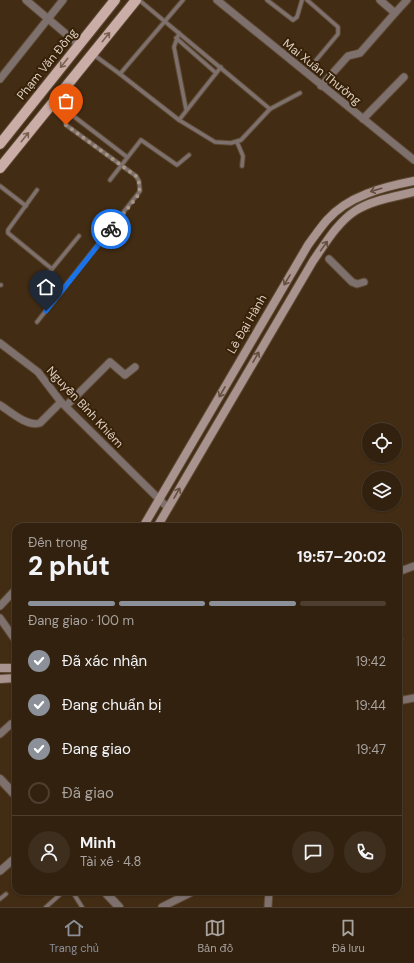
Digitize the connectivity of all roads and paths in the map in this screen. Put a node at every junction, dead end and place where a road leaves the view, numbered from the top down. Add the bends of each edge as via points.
1 (26, 0) edge
2 (63, 0) edge
3 (115, 0) edge
4 (138, 0) edge
5 (183, 0) edge
6 (217, 0) edge
7 (267, 0) edge
8 (302, 0) edge
9 (307, 0) edge
10 (380, 0) edge
11 (407, 0) edge
12 (396, 13) junction
13 (48, 19) junction
14 (165, 21) junction
15 (179, 33) junction
16 (176, 38) junction
17 (79, 45) junction
18 (92, 54) junction
19 (312, 64) dead end
20 (221, 67) junction
21 (216, 73) junction
22 (120, 74) junction
23 (404, 77) dead end
24 (0, 78) edge
25 (321, 86) junction
26 (300, 93) dead end
27 (54, 102) junction
28 (270, 108) junction
29 (186, 109) junction
30 (70, 114) junction
31 (362, 119) junction
32 (179, 120) junction
33 (236, 142) junction
34 (0, 144) edge
35 (189, 155) dead end
36 (127, 157) junction
37 (414, 160) edge
38 (121, 165) junction
39 (242, 166) dead end
40 (0, 168) edge
41 (110, 180) dead end
42 (414, 181) edge
43 (0, 186) edge
44 (37, 190) dead end
45 (414, 192) edge
46 (26, 206) junction
47 (79, 236) dead end
48 (329, 259) dead end
49 (52, 269) junction
50 (364, 282) dead end
51 (49, 298) dead end
52 (37, 322) dead end
53 (0, 343) edge
54 (135, 367) dead end
55 (64, 404) junction
56 (0, 405) edge
57 (159, 500) junction
58 (168, 508) junction
59 (145, 523) edge
60 (159, 523) edge
61 (414, 566) edge
62 (402, 570) edge
63 (12, 593) edge
64 (0, 606) edge
65 (0, 618) edge
66 (12, 634) edge
67 (0, 668) edge
68 (12, 668) edge
69 (12, 678) edge
70 (0, 680) edge
71 (414, 698) edge
72 (402, 700) edge
73 (11, 724) dead end
74 (0, 734) edge
75 (0, 779) edge
76 (12, 792) edge
77 (12, 860) edge
78 (0, 871) edge
79 (6, 894) dead end
80 (60, 895) edge
81 (74, 895) edge
82 (108, 895) edge
83 (186, 895) edge
84 (269, 895) edge
85 (0, 899) edge
86 (46, 907) edge
87 (82, 907) edge
88 (119, 907) edge
89 (162, 907) edge
90 (268, 907) edge

1 - 13 street
2 - 13 street
3 - 17 main road, Phạm Văn Đồng
4 - 14 lane
18 -> 4 main road
5 - 14 lane
6 - 25 street, Mai Xuân Thưởng
7 - 8 lane via 293,20 297,17
9 - 19 lane via 338,28 338,34
10 - 12 street
11 - 12 street
12 - 25 street via 360,53 348,56
13 - 17 street
13 - 24 street
14 - 15 lane
14 - 22 lane
15 - 16 lane
15 - 20 lane
16 - 21 lane
16 - 29 lane via 174,53
17 -> 34 main road, Phạm Văn Đồng
18 - 22 lane
18 - 27 main road
20 - 21 lane
20 - 28 lane
21 - 29 lane
22 - 32 lane
23 - 31 street
25 - 31 street, Mai Xuân Thưởng
26 - 28 lane
27 - 30 lane
40 -> 27 main road
28 - 33 lane via 244,138
29 - 32 lane
30 - 36 lane
30 - 38 lane via 65,120 66,125
31 - 37 street, Mai Xuân Thưởng
32 - 33 lane via 215,142
33 - 39 lane via 243,156
35 - 36 lane via 178,165 141,140
36 - 38 lane
38 - 41 lane
38 - 52 lane via 139,181 140,191 137,197
42 -> 57 main road, Lê Đại Hành via 369,192 350,202 328,219 308,245
43 - 46 lane
44 - 46 lane
58 -> 45 main road, Lê Đại Hành via 313,261 337,228 355,212 377,201
46 - 49 lane via 8,233
47 - 49 lane
48 - 50 street via 352,282
49 - 51 lane via 37,288
53 - 55 street, Nguyễn Bỉnh Khiêm via 38,372
54 - 55 street via 125,375 112,362 108,363
55 - 56 street via 36,424 27,422
55 - 57 street, Nguyễn Bỉnh Khiêm
57 - 58 street, Nguyễn Bỉnh Khiêm
57 - 59 main road, Lê Đại Hành
58 - 60 main road, Lê Đại Hành
61 - 62 street
63 - 64 street
65 - 66 street
67 - 68 main road
69 - 70 main road
71 - 72 street
73 - 74 street
75 - 76 street
77 - 78 street
79 - 85 lane
80 - 86 lane
81 - 87 lane
82 - 88 street
83 - 89 street
84 - 90 street

